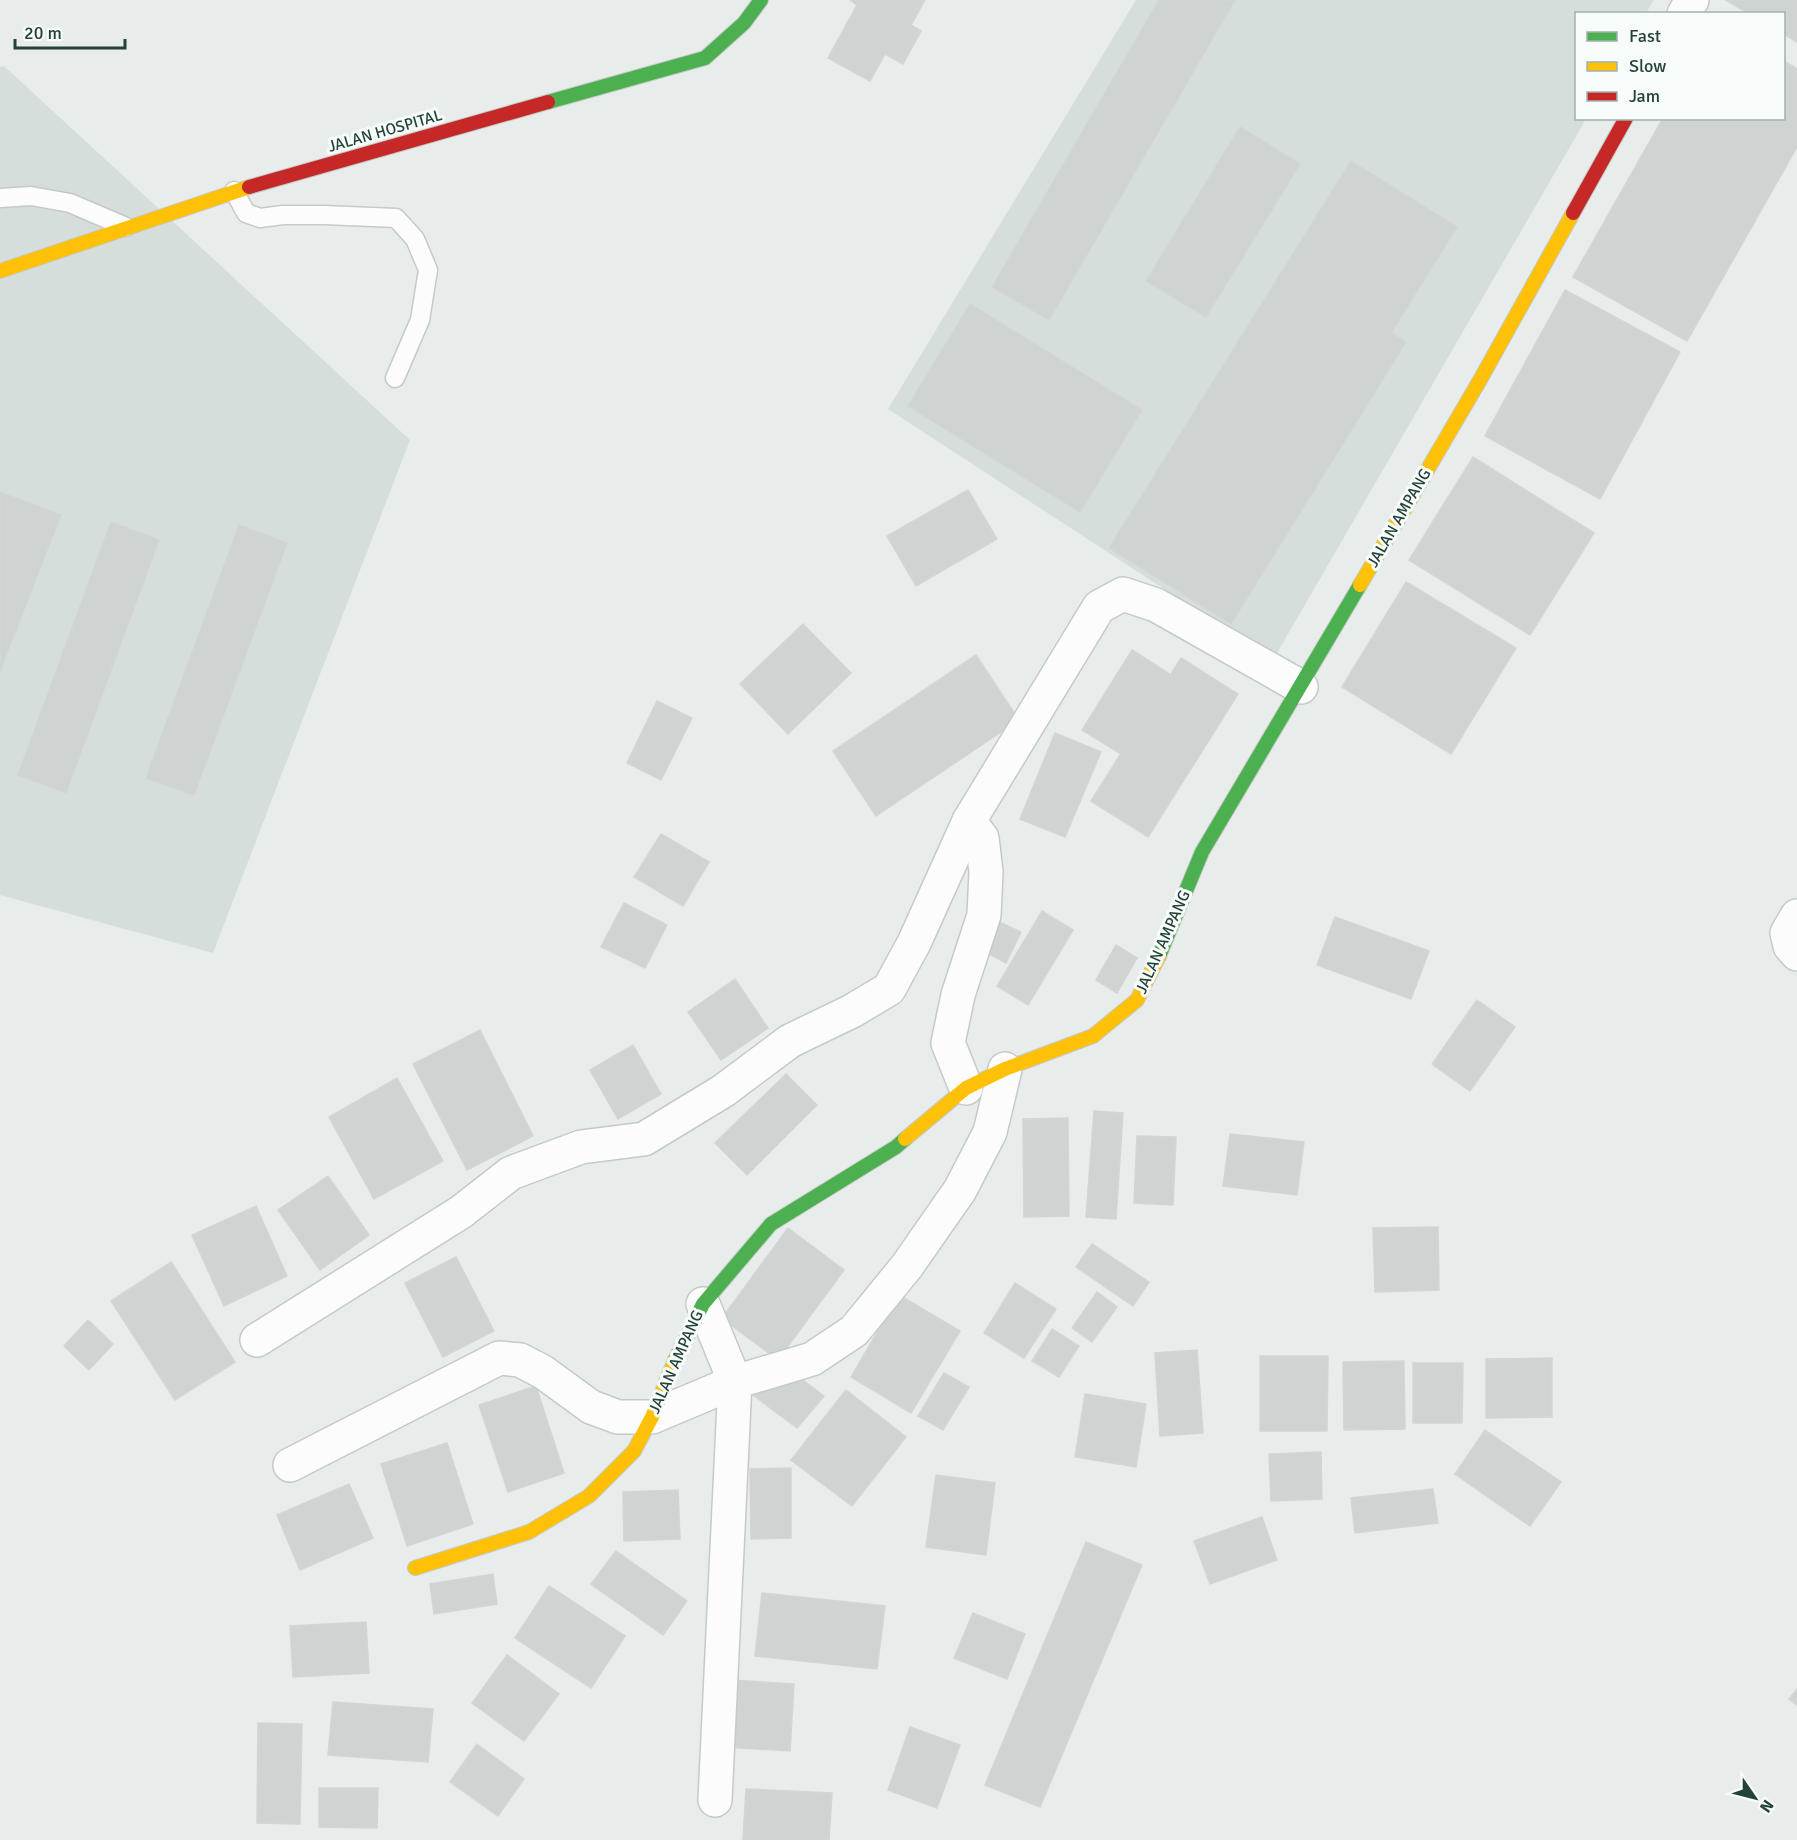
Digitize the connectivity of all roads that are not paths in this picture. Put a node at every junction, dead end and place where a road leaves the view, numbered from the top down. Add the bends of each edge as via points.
1 (761, 0) edge
2 (1625, 120) edge
3 (234, 191) junction
4 (0, 198) edge
5 (128, 228) junction
6 (0, 271) edge
7 (396, 378) dead end
8 (1301, 687) junction
9 (969, 821) junction
10 (1797, 916) edge
11 (1797, 954) edge
12 (1005, 1069) junction
13 (966, 1088) junction
14 (703, 1304) junction
15 (257, 1340) dead end
16 (735, 1382) junction
17 (652, 1417) junction
18 (290, 1465) dead end
19 (416, 1568) dead end
20 (715, 1800) dead end

1 - 3 street, JALAN HOSPITAL via 744,23 705,58
2 - 8 street, JALAN AMPANG via 1480,380
3 - 5 street, JALAN HOSPITAL
3 - 7 lane via 246,213 260,218 396,218 415,239 428,270 420,320
4 - 5 lane via 31,196 70,203
5 - 6 street, JALAN HOSPITAL
8 - 9 street via 1156,605 1123,594 1099,607
8 - 12 street, JALAN AMPANG via 1202,852 1164,946 1137,1000 1093,1036
9 - 13 street via 982,838 986,872 984,915 958,995 948,1043
9 - 15 street via 914,944 889,989 789,1041 723,1091 644,1139 581,1147 512,1173 461,1212
10 - 11 street via 1787,933
12 - 13 street, JALAN AMPANG
12 - 16 street via 990,1132 960,1190 907,1266 854,1331 812,1359
13 - 14 street, JALAN AMPANG via 896,1147 771,1224
14 - 16 street
14 - 17 street, JALAN AMPANG via 678,1350
16 - 17 street
16 - 20 street
17 - 18 street via 618,1417 591,1407 543,1372 520,1360 499,1358
17 - 19 street, JALAN AMPANG via 634,1451 589,1496 529,1532

